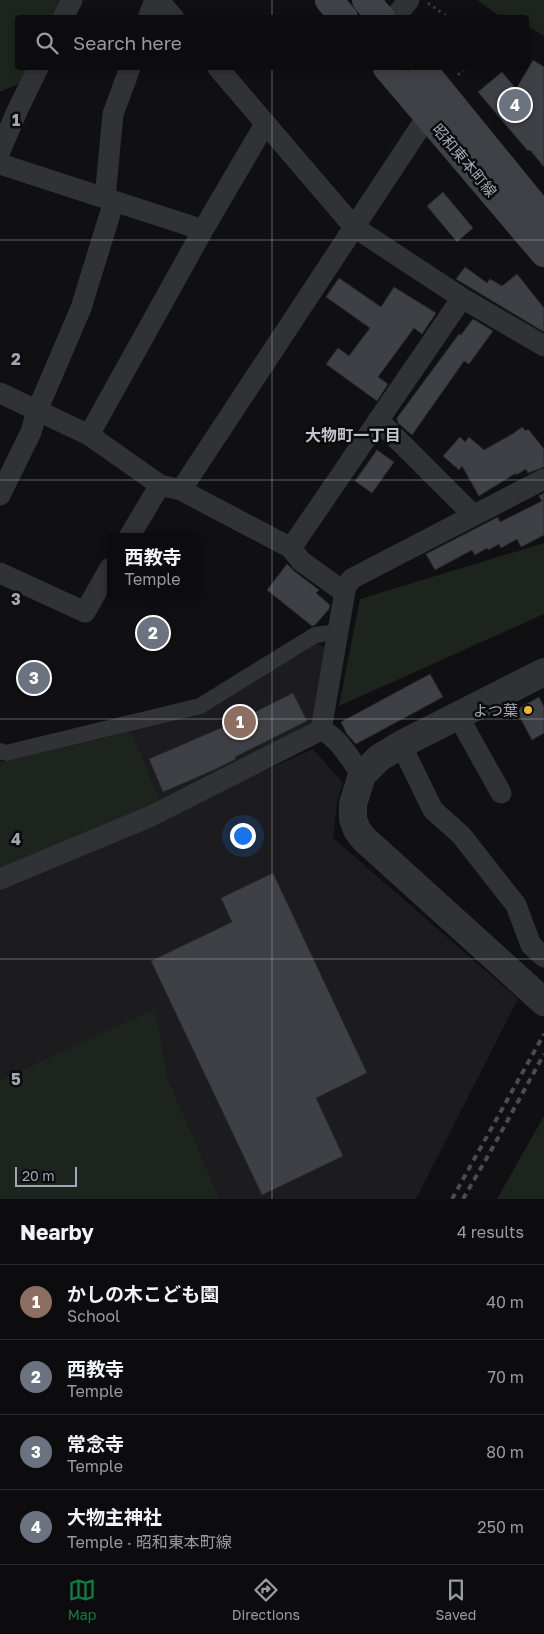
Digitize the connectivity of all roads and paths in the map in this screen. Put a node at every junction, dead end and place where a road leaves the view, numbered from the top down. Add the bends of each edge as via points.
1 (72, 0) edge
2 (156, 0) edge
3 (329, 0) edge
4 (366, 0) edge
5 (409, 0) edge
6 (424, 0) edge
7 (64, 15) edge
8 (149, 15) edge
9 (171, 15) edge
10 (342, 15) edge
11 (378, 15) edge
12 (396, 15) edge
13 (445, 15) edge
14 (36, 70) edge
15 (129, 70) edge
16 (220, 70) edge
17 (389, 70) edge
18 (425, 70) edge
19 (463, 70) edge
20 (450, 85) junction
21 (9, 105) edge
22 (428, 116) junction
23 (265, 124) junction
24 (0, 151) edge
25 (0, 164) edge
26 (109, 200) junction
27 (544, 218) edge
28 (354, 226) junction
29 (203, 230) junction
30 (544, 253) edge
31 (462, 298) junction
32 (544, 346) edge
33 (0, 393) edge
34 (37, 411) junction
35 (378, 420) junction
36 (89, 436) junction
37 (544, 479) edge
38 (160, 484) junction
39 (181, 490) junction
40 (0, 495) edge
41 (472, 515) junction
42 (131, 533) edge
43 (291, 548) junction
44 (0, 573) edge
45 (107, 573) edge
46 (344, 592) junction
47 (338, 632) junction
48 (544, 672) edge
49 (458, 716) junction
50 (321, 730) junction
51 (402, 744) junction
52 (0, 751) edge
53 (362, 775) junction
54 (501, 793) dead end
55 (0, 879) edge
56 (544, 957) edge
57 (536, 994) edge

1 - 7 street
2 - 8 street
2 - 9 street
3 - 10 main road
4 - 11 main road
5 - 12 street
6 - 13 path
14 - 21 street
15 - 26 street via 113,114
16 - 23 street
17 - 22 main road, 昭和東本町線
18 - 20 main road, 昭和東本町線
19 - 20 path
20 - 22 street
20 - 27 main road, 昭和東本町線
21 - 24 street
22 - 28 street
22 - 30 main road, 昭和東本町線
23 - 28 street
23 - 29 street
25 - 26 street
26 - 29 street
26 - 34 street via 81,308
28 - 31 street
28 - 39 street
29 - 36 street
31 - 32 street
31 - 35 street
33 - 34 street
34 - 36 street
34 - 40 street via 31,432
35 - 41 street
35 - 43 street
36 - 38 street
37 - 41 street
38 - 39 street
38 - 42 street
39 - 43 street
41 - 46 street via 353,578
43 - 46 street via 301,561
44 - 45 street via 85,612
46 - 47 street
47 - 50 street
47 - 52 street via 314,635 200,706 6,753
48 - 49 street
49 - 51 street
49 - 54 street
50 - 53 street via 335,740
50 - 55 street via 149,817
51 - 53 street via 379,758
51 - 56 street via 433,810 461,835 516,905 531,945
53 - 57 street via 353,804 353,819 364,839
56 - 57 street

